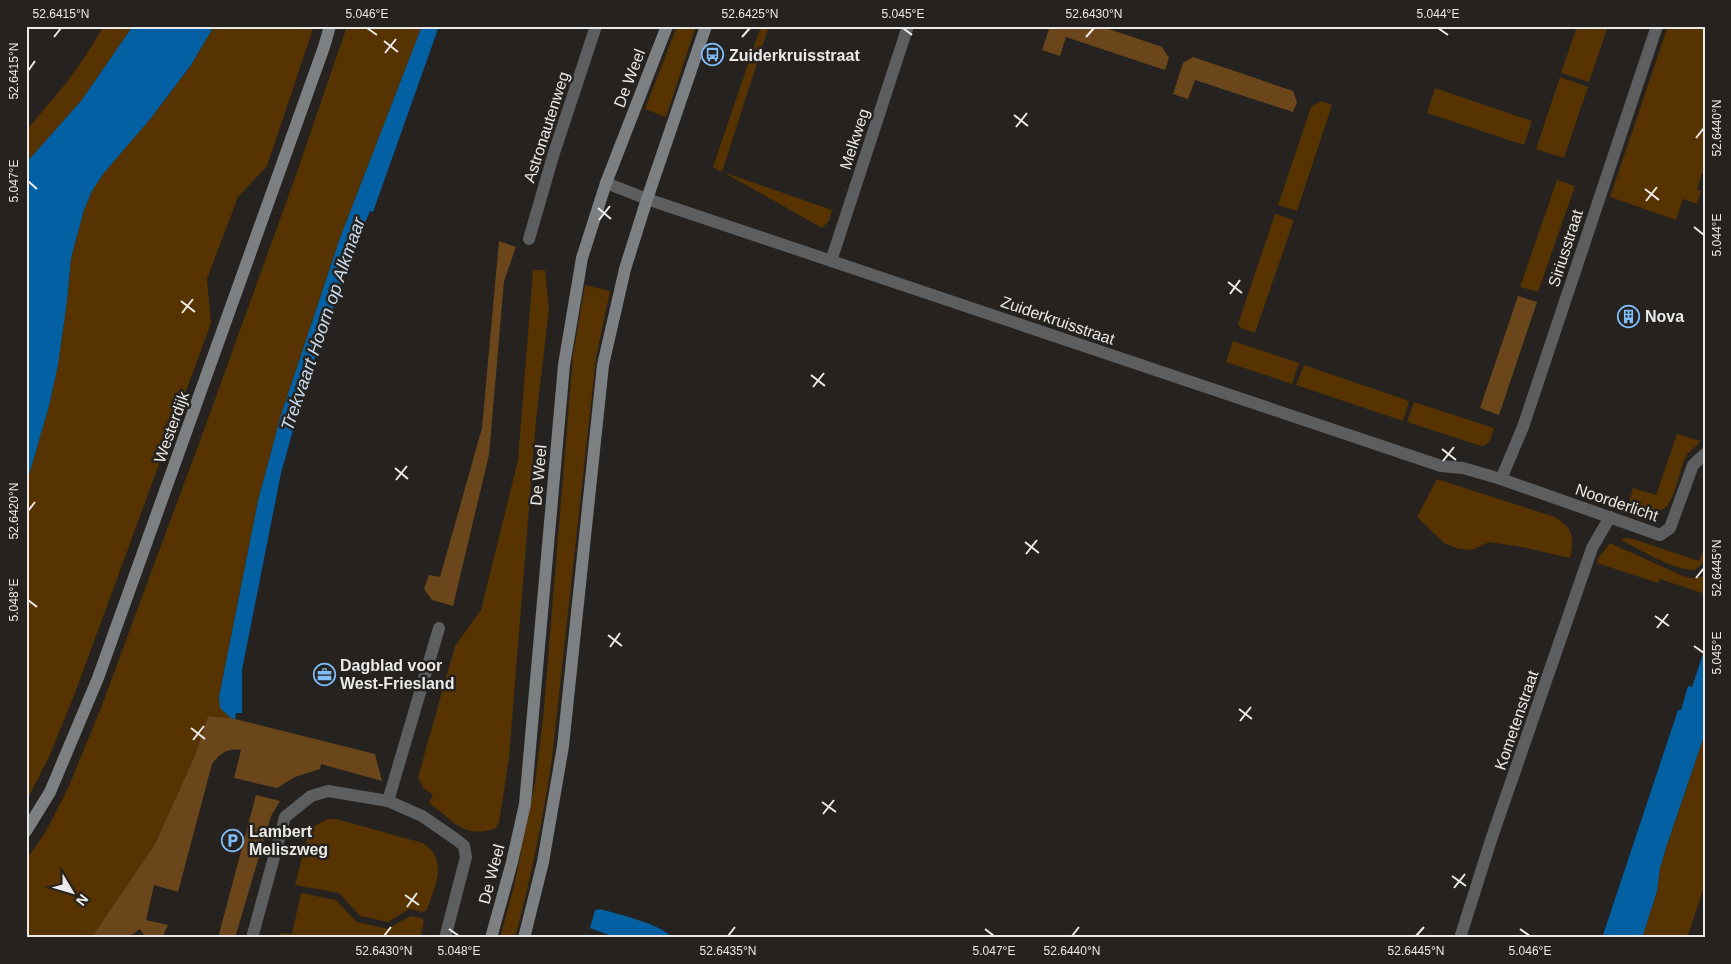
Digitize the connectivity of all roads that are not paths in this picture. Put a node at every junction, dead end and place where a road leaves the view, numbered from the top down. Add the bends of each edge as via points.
1 (330, 26) edge
2 (596, 26) edge
3 (667, 26) edge
4 (706, 26) edge
5 (908, 26) edge
6 (1656, 26) edge
7 (606, 183) junction
8 (647, 199) junction
9 (530, 239) dead end
10 (831, 261) junction
11 (1705, 454) edge
12 (1501, 479) junction
13 (1610, 517) junction
14 (439, 628) dead end
15 (388, 801) junction
16 (26, 831) edge
17 (252, 938) edge
18 (445, 938) edge
19 (491, 938) edge
20 (524, 938) edge
21 (1460, 938) edge

1 - 16 street, Westerdijk via 98,678 50,792
2 - 9 street, Astronautenweg via 553,156
3 - 7 street, De Weel
4 - 8 street
5 - 10 street, Melkweg
6 - 12 street, Siriusstraat via 1523,427
7 - 8 street, Zuiderkruisstraat
7 - 19 street, De Weel via 582,258 564,365 525,804
8 - 10 street, Zuiderkruisstraat
8 - 20 street via 625,268 603,365 563,746 543,862
10 - 12 street, Zuiderkruisstraat via 1441,466 1463,468
11 - 13 street, Noorderlicht via 1693,465 1670,528 1660,534
12 - 13 street, Noorderlicht
13 - 21 street, Kometenstraat via 1592,548
14 - 15 street
15 - 17 street via 328,791 311,796 286,817
15 - 18 street via 422,816 464,846 466,857

